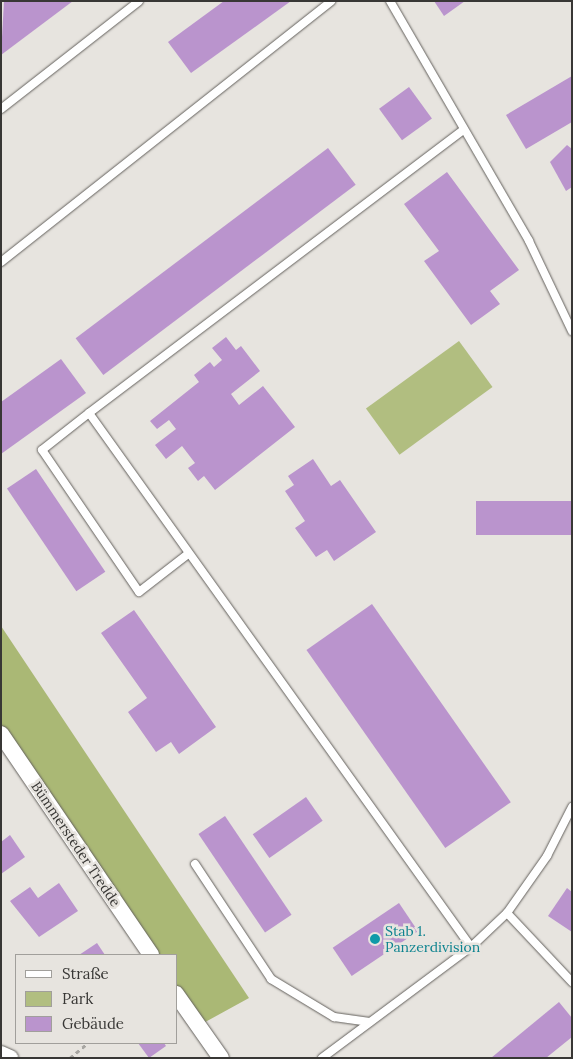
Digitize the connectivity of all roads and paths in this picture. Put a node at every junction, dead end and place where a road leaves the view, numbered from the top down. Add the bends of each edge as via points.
1 (139, 1) edge
2 (331, 1) edge
3 (390, 1) edge
4 (1, 109) edge
5 (464, 129) junction
6 (1, 262) edge
7 (572, 331) edge
8 (89, 413) junction
9 (188, 554) junction
10 (1, 734) edge
11 (572, 807) edge
12 (194, 864) dead end
13 (507, 913) junction
14 (471, 947) junction
15 (149, 954) edge
16 (572, 982) edge
17 (178, 997) edge
18 (370, 1022) junction
19 (87, 1044) edge
20 (1, 1054) edge
21 (10, 1058) edge
22 (70, 1058) edge
23 (221, 1058) edge
24 (322, 1058) edge

1 - 4 lane
2 - 6 lane
3 - 5 lane
5 - 7 lane via 529,241
5 - 8 lane
8 - 9 lane
8 - 9 lane via 42,450 140,592
9 - 14 lane
10 - 15 street, Bümmersteder Tredde
11 - 13 lane via 547,856
12 - 18 lane via 271,979 334,1017
13 - 14 lane
13 - 16 lane
14 - 18 lane
17 - 23 street
18 - 24 lane
19 - 22 path
20 - 21 street

